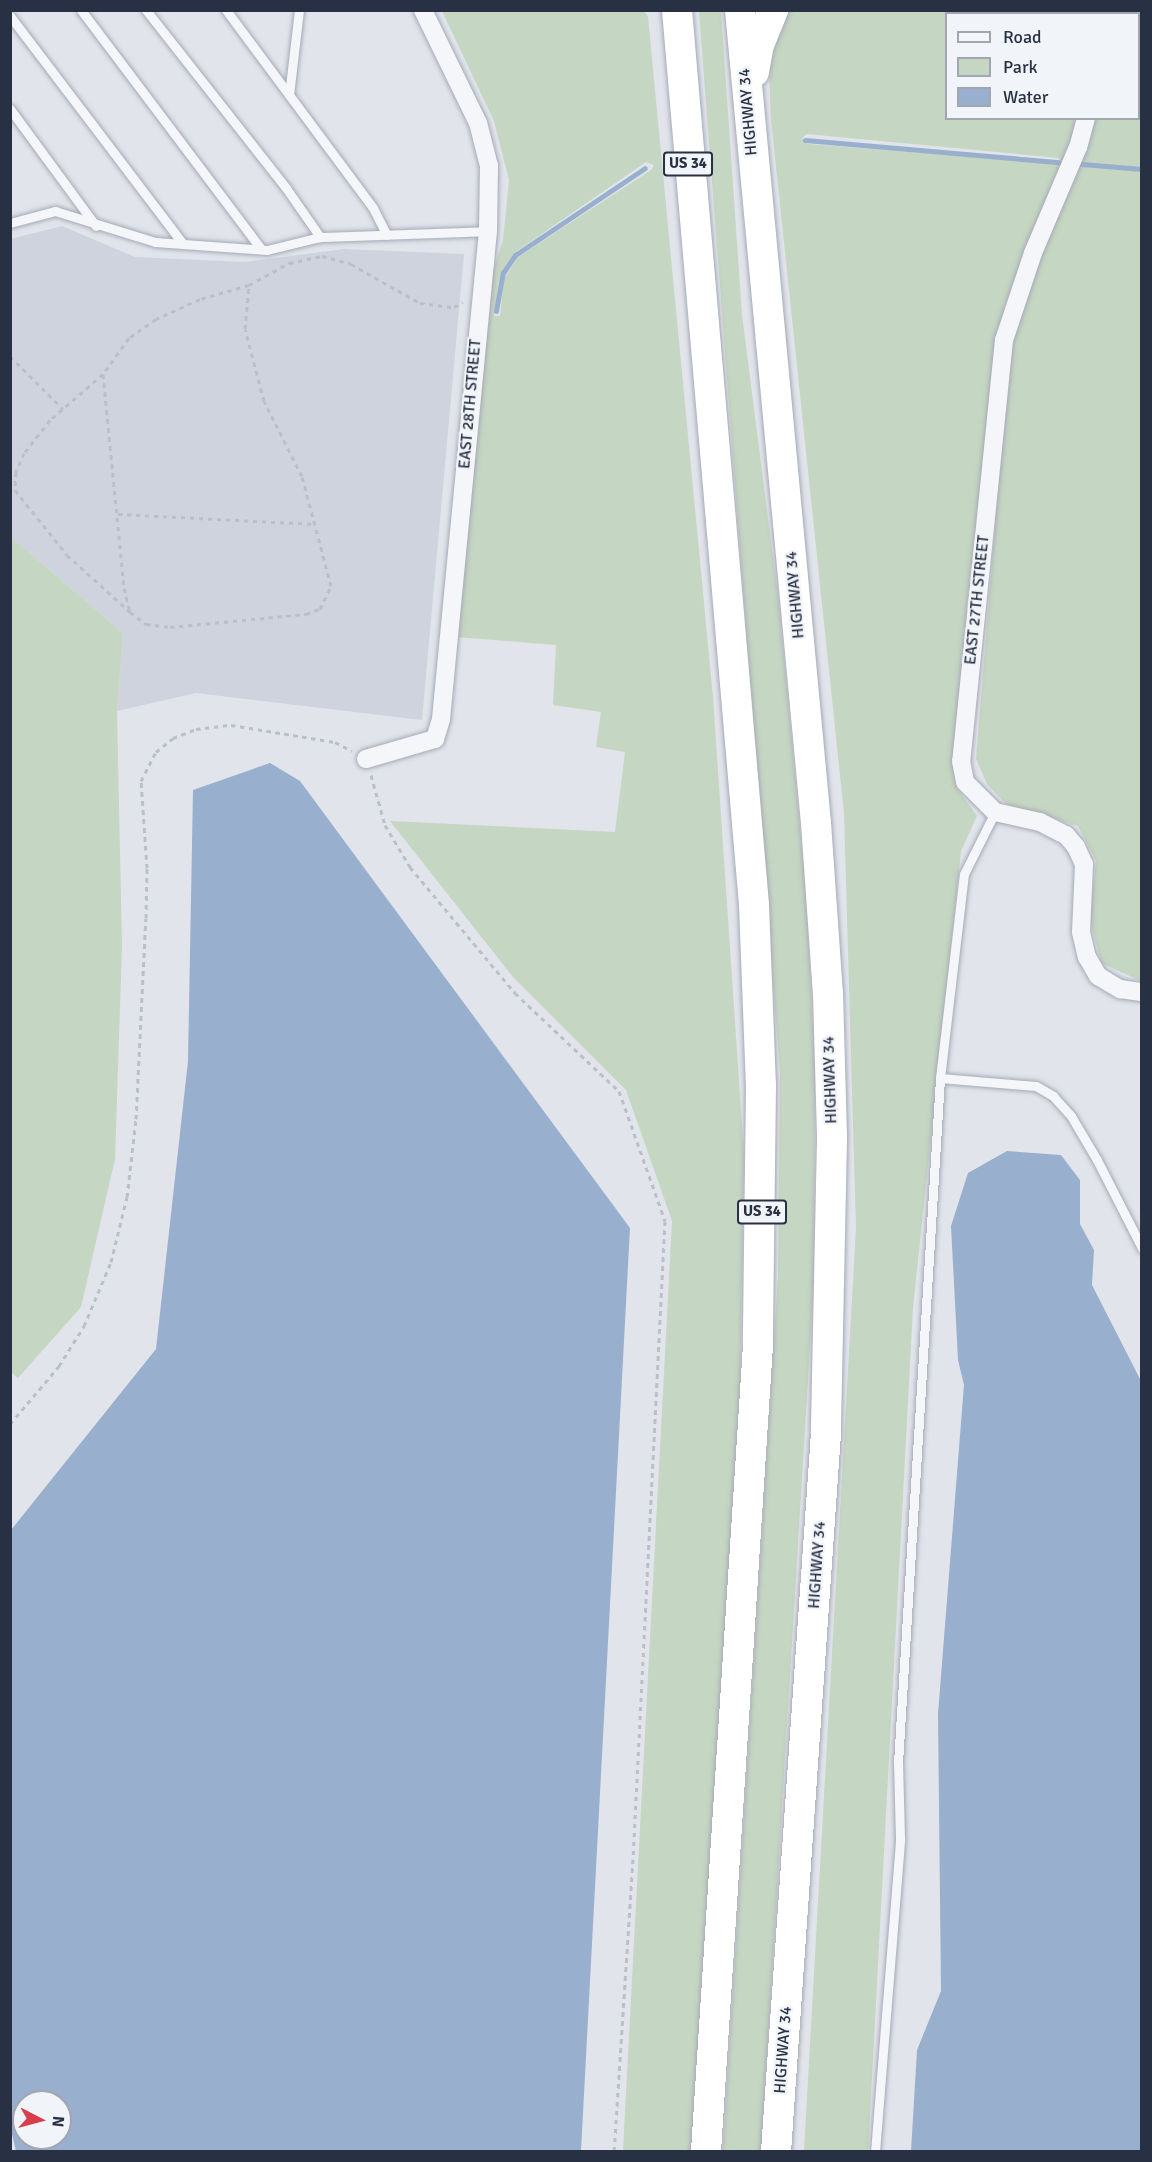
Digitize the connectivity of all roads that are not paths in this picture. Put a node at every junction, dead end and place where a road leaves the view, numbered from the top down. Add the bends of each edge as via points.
1 (81, 10) edge
2 (146, 10) edge
3 (226, 10) edge
4 (299, 10) edge
5 (423, 10) edge
6 (664, 10) edge
7 (677, 10) edge
8 (740, 10) edge
9 (773, 10) edge
10 (1032, 10) edge
11 (1050, 12) edge
12 (10, 16) edge
13 (680, 54) junction
14 (289, 95) junction
15 (10, 109) edge
16 (748, 116) junction
17 (1085, 120) edge
18 (10, 223) edge
19 (96, 226) junction
20 (488, 231) junction
21 (387, 235) junction
22 (320, 237) junction
23 (183, 244) junction
24 (261, 249) junction
25 (366, 759) road end
26 (995, 812) junction
27 (1142, 992) edge
28 (940, 1078) junction
29 (1142, 1248) edge
30 (706, 2151) edge
31 (776, 2151) edge
32 (875, 2151) edge

1 - 24 lane
2 - 22 lane
3 - 14 lane
4 - 14 lane
5 - 20 street, EAST 28TH STREET via 478,123 489,166
6 - 13 highway
7 - 13 highway, US 34
8 - 16 highway, HIGHWAY 34
9 - 16 highway via 759,45
10 - 11 street
12 - 23 lane
13 - 30 highway, US 34 via 754,905 762,1085 758,1345
14 - 21 lane via 373,208
15 - 19 lane
16 - 31 highway, HIGHWAY 34 via 816,823 828,993 832,1139 826,1433
17 - 26 street, EAST 27TH STREET via 1033,253 1004,340 961,761 965,782
18 - 19 lane via 55,211
19 - 23 lane via 154,242
20 - 21 lane
20 - 25 street, EAST 28TH STREET via 441,719 435,739
21 - 22 lane
22 - 24 lane
23 - 24 lane
26 - 27 street via 1040,822 1066,835 1076,847 1084,864 1081,932 1087,957 1098,976 1120,989
26 - 28 lane via 964,874
28 - 29 lane via 1036,1086 1053,1096 1071,1116 1097,1160
28 - 32 lane via 898,1763 900,1838

